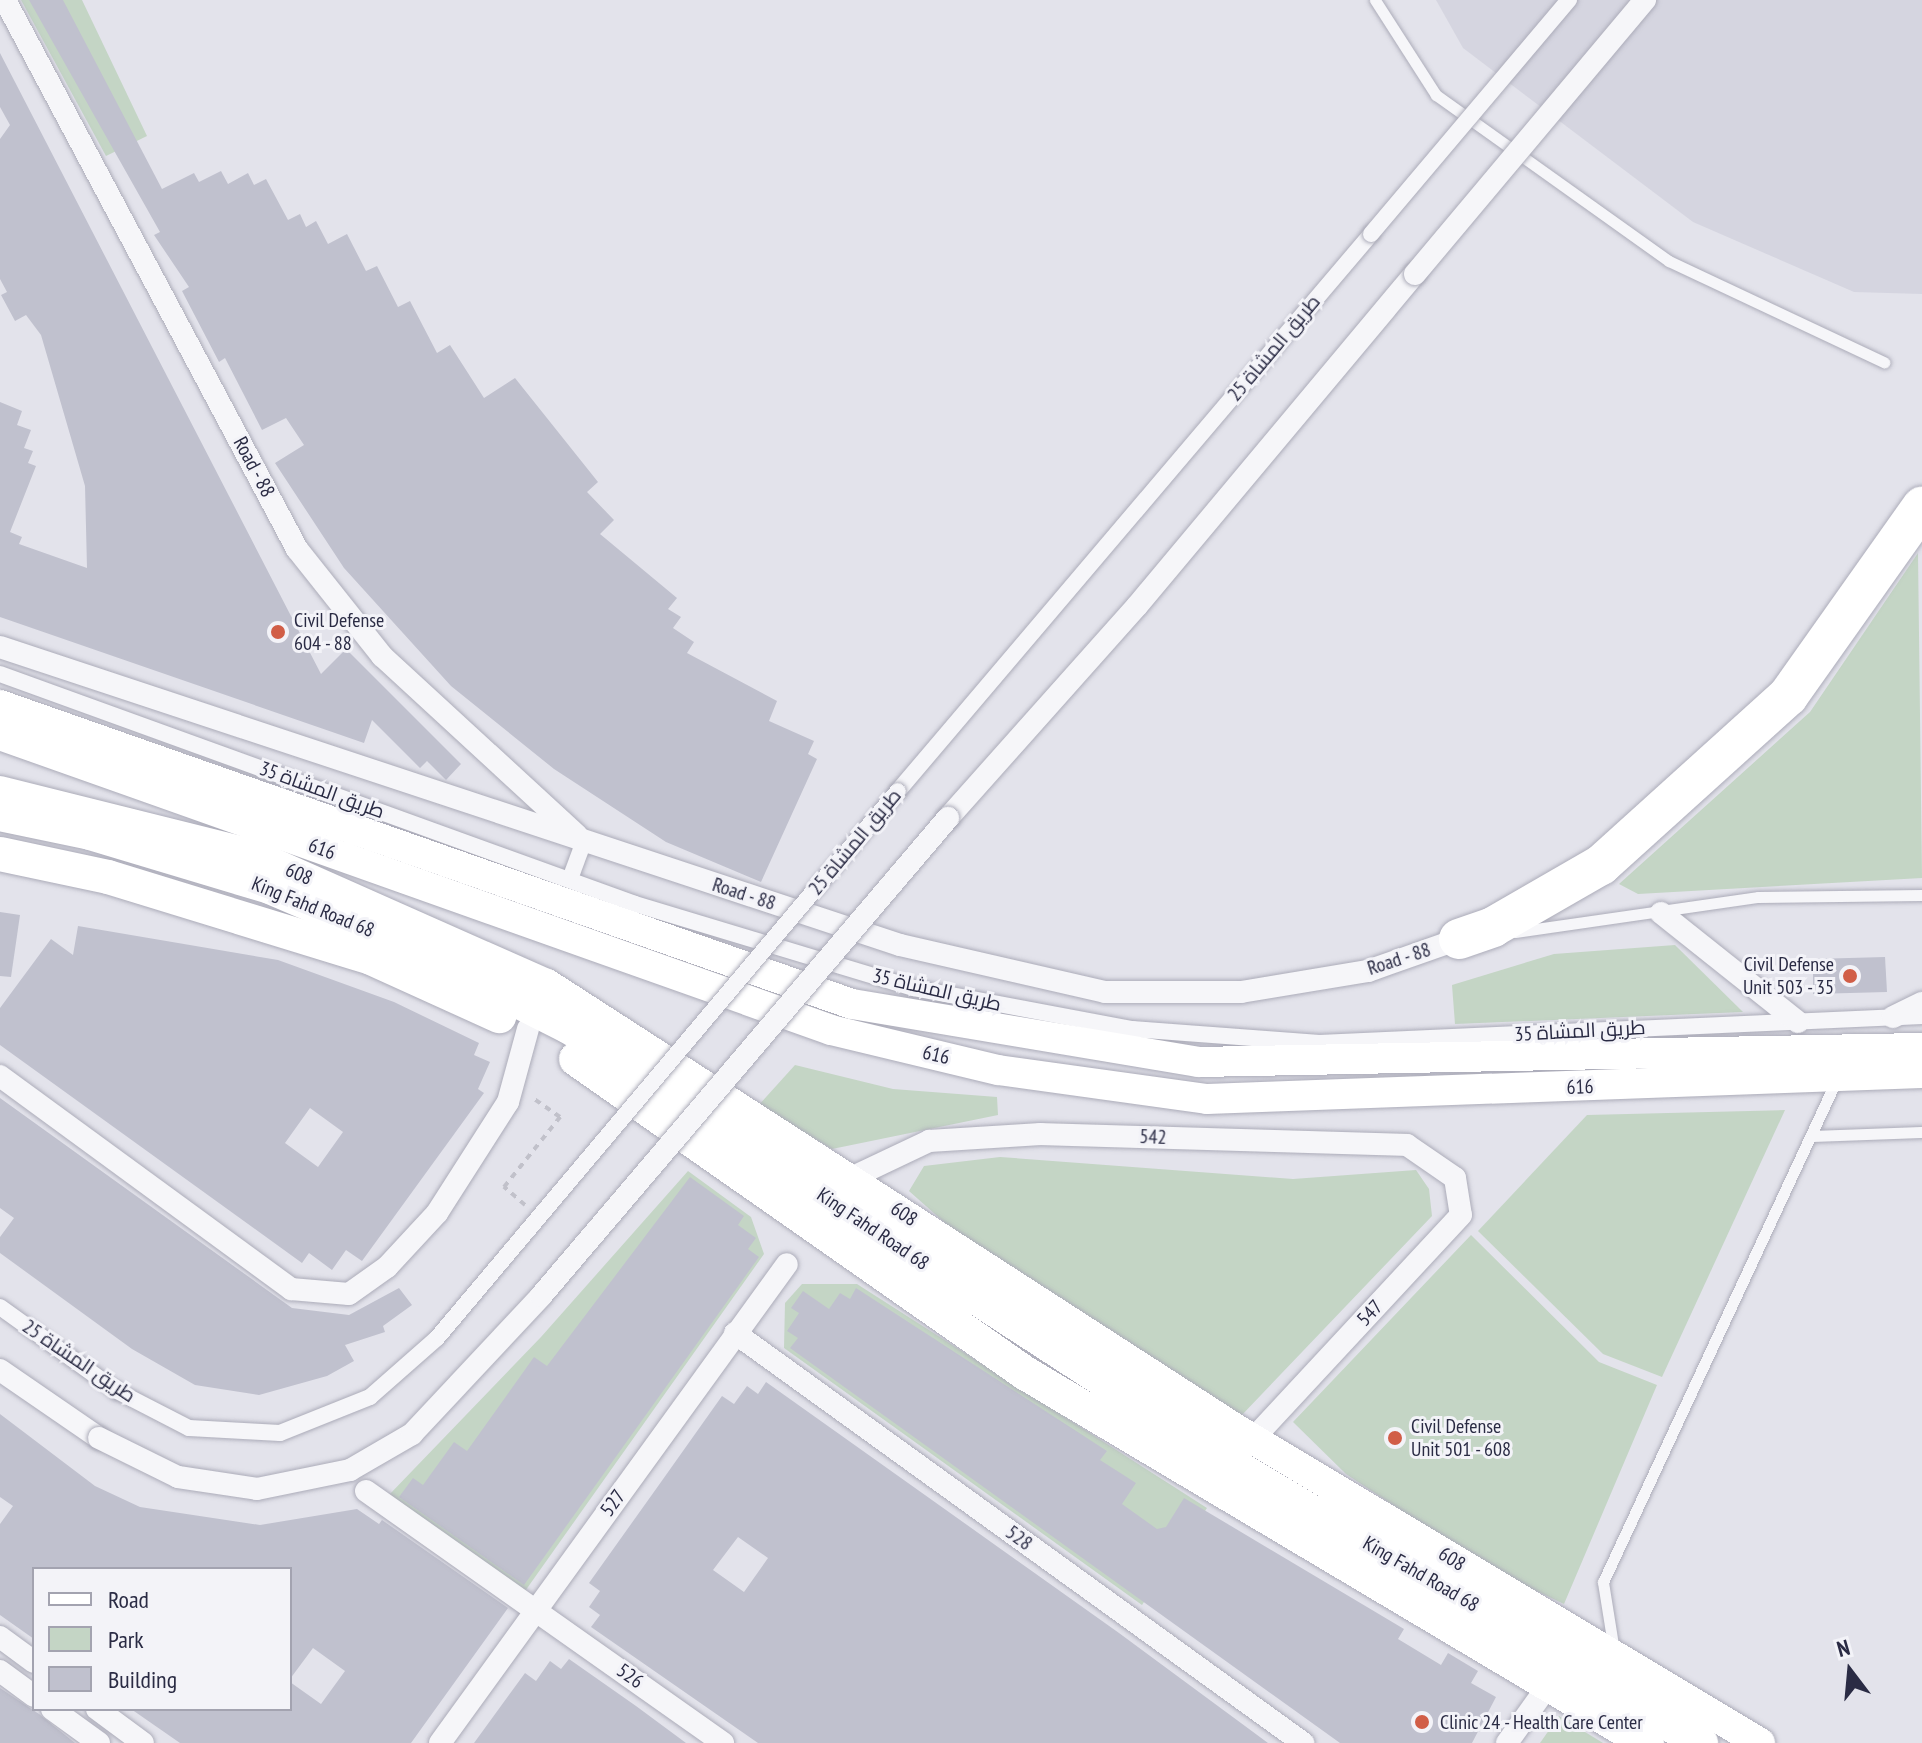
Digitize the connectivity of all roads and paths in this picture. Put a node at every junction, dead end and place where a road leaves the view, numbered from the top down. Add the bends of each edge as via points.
1 (5, 0) edge
2 (1375, 0) edge
3 (1569, 0) edge
4 (1645, 0) edge
5 (1884, 362) dead end
6 (1922, 507) edge
7 (0, 647) edge
8 (0, 674) edge
9 (0, 705) edge
10 (0, 735) edge
11 (0, 791) edge
12 (0, 814) edge
13 (584, 841) junction
14 (0, 854) edge
15 (570, 879) junction
16 (1922, 895) edge
17 (1661, 913) junction
18 (1459, 939) junction
19 (1922, 1003) edge
20 (1922, 1016) edge
21 (1893, 1017) junction
22 (1798, 1022) junction
23 (528, 1029) junction
24 (1922, 1048) edge
25 (1922, 1073) edge
26 (0, 1076) edge
27 (1837, 1078) junction
28 (514, 1085) junction
29 (1922, 1132) edge
30 (1811, 1136) junction
31 (1455, 1178) joint
32 (849, 1179) junction
33 (539, 1217) junction
34 (787, 1264) dead end
35 (0, 1307) edge
36 (735, 1333) junction
37 (0, 1370) edge
38 (1253, 1439) junction
39 (366, 1491) dead end
40 (537, 1610) junction
41 (0, 1637) edge
42 (1614, 1655) junction
43 (32, 1661) edge
44 (0, 1671) edge
45 (1550, 1683) junction
46 (32, 1695) edge
47 (55, 1711) edge
48 (100, 1711) edge
49 (99, 1743) edge
50 (143, 1743) edge
51 (440, 1743) edge
52 (723, 1743) edge
53 (1303, 1743) edge
54 (1507, 1743) edge
55 (1647, 1743) edge
56 (1701, 1743) edge
57 (1760, 1743) edge

1 - 13 street, Road - 88 via 297,549 382,656
2 - 5 lane via 1436,95 1656,252
3 - 33 street, طريق المشاة 25, bridge
4 - 37 street, bridge via 1137,606 948,818 541,1296 412,1434 350,1470 257,1489 178,1477 99,1438
6 - 18 highway via 1788,696 1601,865 1493,927
7 - 13 street
8 - 15 street, طريق المشاة 35
9 - 24 main road, 616 via 852,1004 1198,1062
10 - 27 main road, 616 via 831,1030 998,1070 1207,1099
11 - 32 main road, 608 via 253,854 435,932 547,984
12 - 56 main road, King Fahd Road 68 via 90,833 270,887 417,950 569,1027 766,1151 846,1213 1248,1474
13 - 15 street
13 - 18 street, Road - 88 via 900,945 1105,992 1241,992 1368,971
14 - 23 main road, King Fahd Road 68 via 108,877 371,958
15 - 22 street, طريق المشاة 35 via 914,988 1132,1029 1319,1043
16 - 17 lane, Road - 88 via 1758,897
17 - 18 lane, Road - 88
17 - 22 street
19 - 21 street
20 - 21 street, طريق المشاة 35
21 - 22 street, طريق المشاة 35
23 - 28 street
23 - 45 main road, King Fahd Road 68 via 835,1234 1025,1373
25 - 27 main road, 616
26 - 28 street via 291,1289 349,1294 387,1267 437,1213
27 - 30 lane
28 - 33 path via 560,1117 504,1187
29 - 30 lane
30 - 42 lane via 1603,1582
31 - 32 street, 542 via 1407,1145 1041,1134 929,1141
31 - 38 street, 547 via 1461,1215
32 - 38 main road, 608
33 - 35 street, طريق المشاة 25, bridge via 437,1338 370,1397 280,1433 189,1428 117,1391
34 - 36 street, 527
36 - 40 street, 527
36 - 53 street, 528
38 - 42 main road, 608
39 - 40 street, 526
40 - 51 street, 527
40 - 52 street, 526
41 - 43 street
42 - 57 main road, 608
44 - 46 street
45 - 54 street
45 - 55 main road, King Fahd Road 68
47 - 49 street
48 - 50 street

